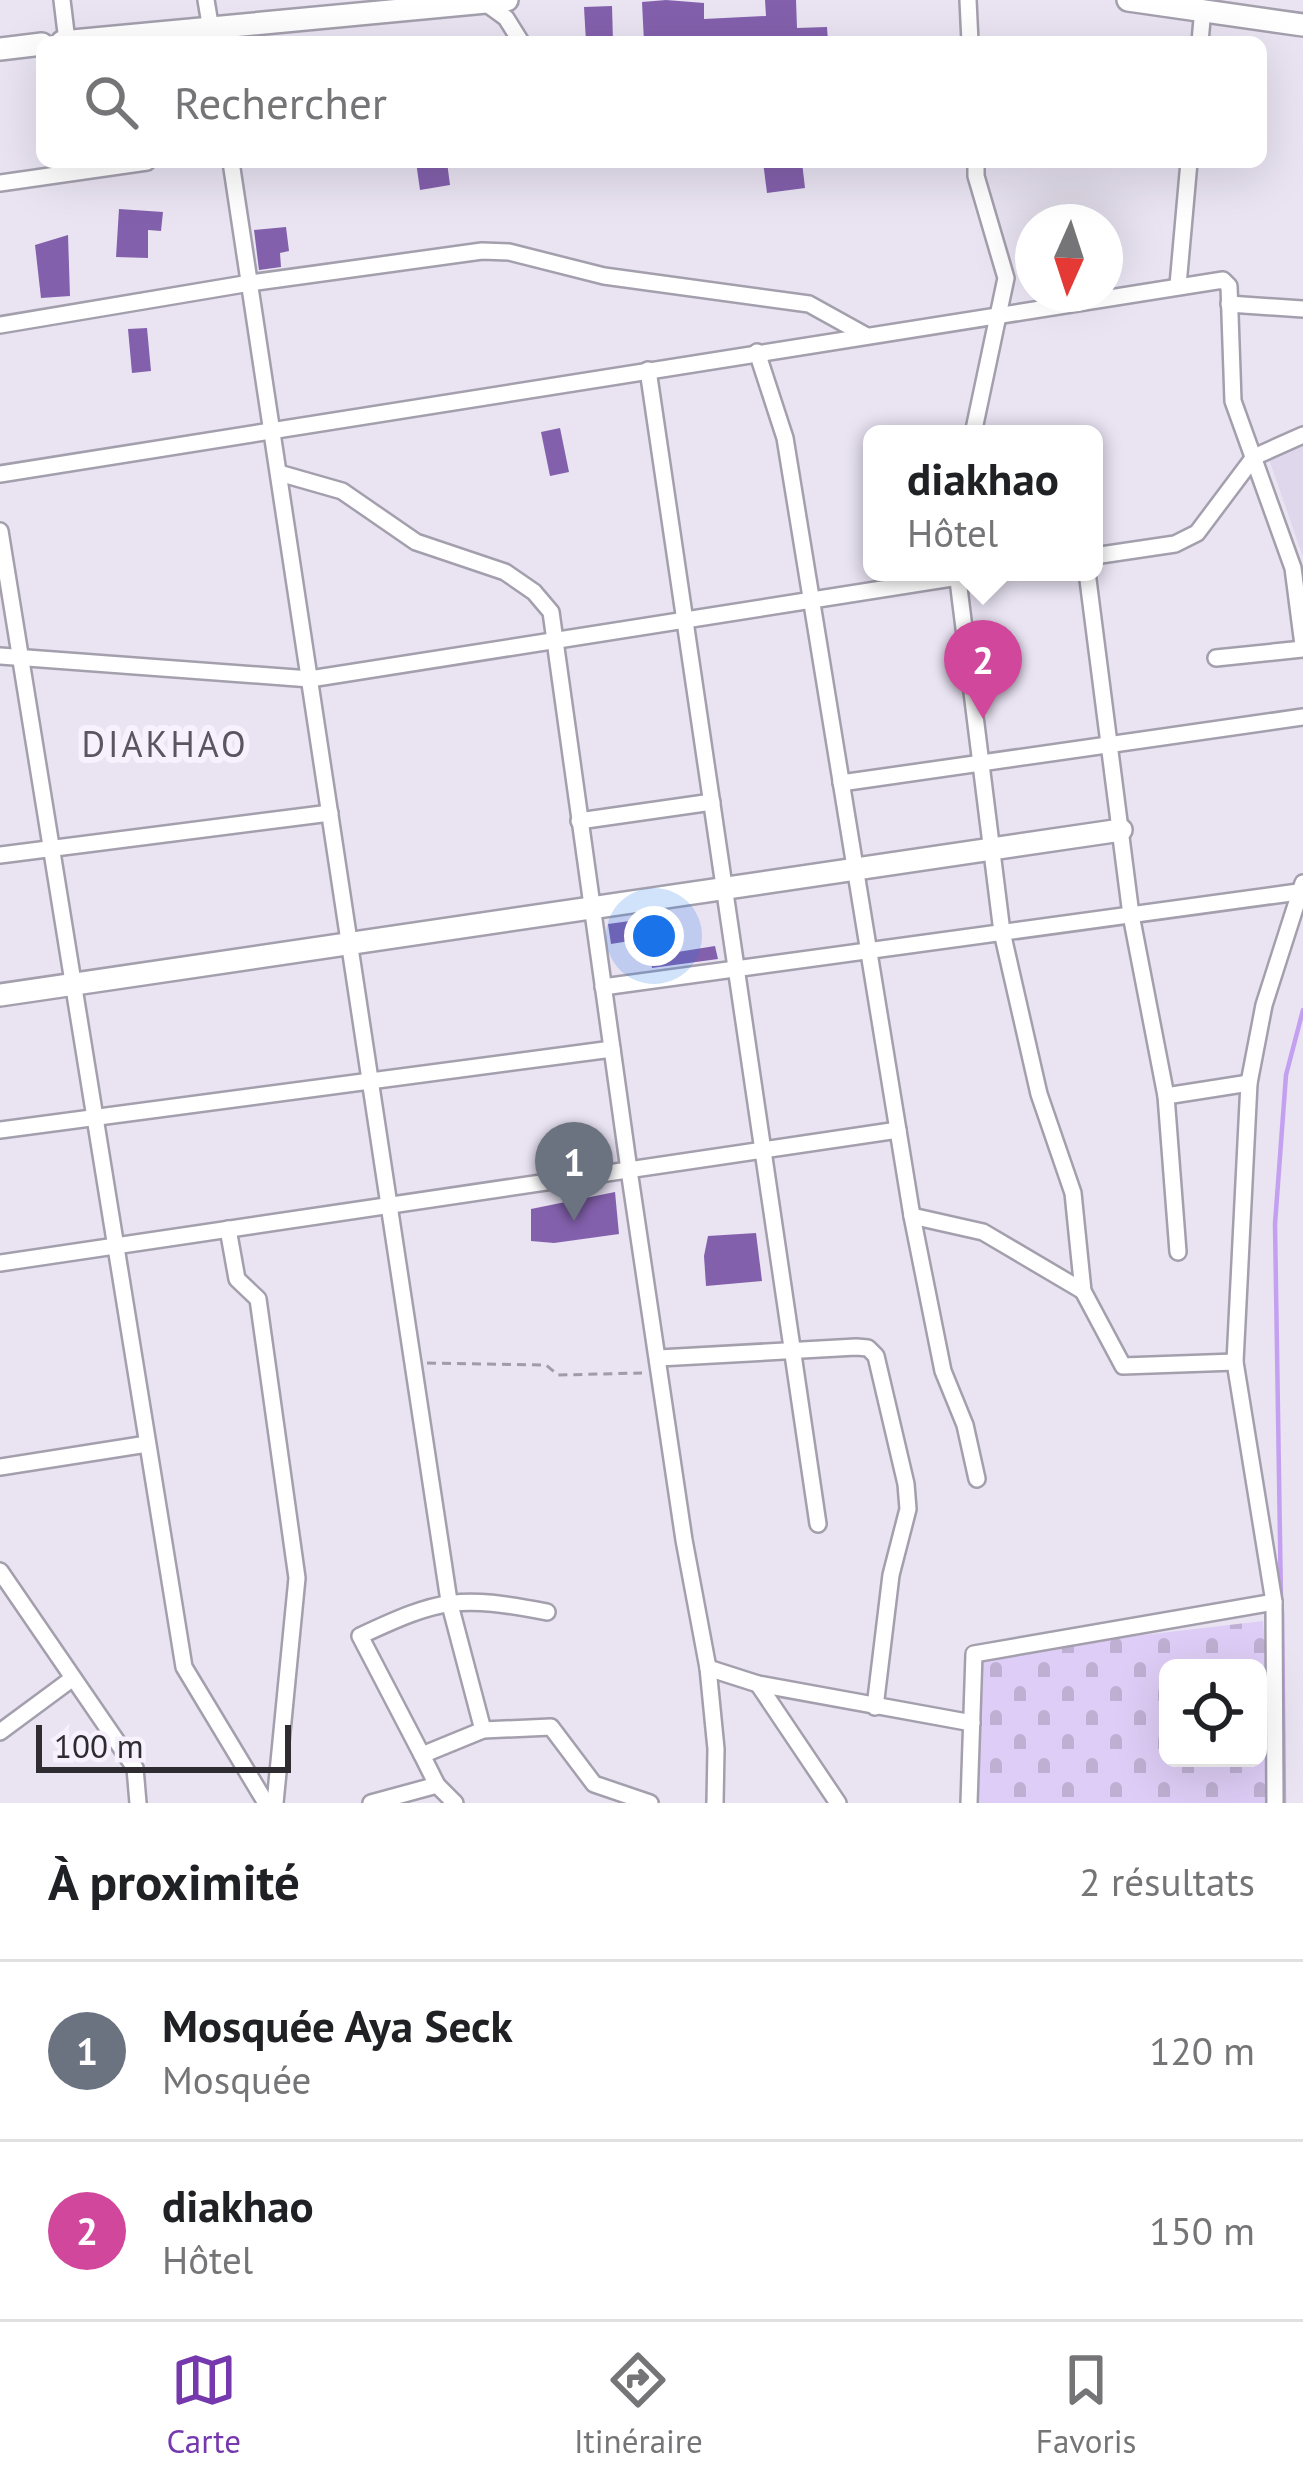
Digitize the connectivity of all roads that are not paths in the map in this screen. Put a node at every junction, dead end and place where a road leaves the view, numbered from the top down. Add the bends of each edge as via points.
1 (62, 0) edge
2 (206, 0) edge
3 (968, 0) edge
4 (1128, 0) edge
5 (496, 1) edge
6 (1203, 8) junction
7 (1303, 26) edge
8 (212, 35) edge
9 (64, 36) edge
10 (517, 36) edge
11 (970, 36) edge
12 (1201, 36) edge
13 (36, 45) edge
14 (0, 49) edge
15 (105, 168) edge
16 (232, 168) edge
17 (978, 168) edge
18 (1189, 168) edge
19 (0, 183) edge
20 (250, 283) junction
21 (1178, 285) junction
22 (1229, 304) junction
23 (1303, 309) edge
24 (1002, 313) junction
25 (0, 325) edge
26 (865, 335) junction
27 (757, 352) junction
28 (648, 370) junction
29 (975, 425) edge
30 (272, 430) junction
31 (1303, 436) edge
32 (1254, 457) junction
33 (279, 473) junction
34 (0, 474) edge
35 (0, 531) edge
36 (1103, 555) edge
37 (1298, 569) edge
38 (922, 581) edge
39 (958, 581) edge
40 (1088, 581) edge
41 (812, 600) junction
42 (685, 620) junction
43 (556, 640) junction
44 (1303, 647) edge
45 (20, 655) junction
46 (0, 656) edge
47 (1216, 658) dead end
48 (310, 680) junction
49 (1303, 717) edge
50 (1110, 745) junction
51 (983, 763) junction
52 (842, 783) junction
53 (712, 802) junction
54 (330, 813) junction
55 (579, 821) junction
56 (1121, 830) junction
57 (51, 847) junction
58 (994, 848) junction
59 (0, 855) edge
60 (855, 869) junction
61 (1300, 887) edge
62 (724, 888) junction
63 (592, 908) junction
64 (1131, 915) junction
65 (1003, 932) junction
66 (350, 943) junction
67 (869, 950) junction
68 (736, 969) junction
69 (73, 984) junction
70 (603, 987) junction
71 (0, 995) edge
72 (611, 1049) junction
73 (370, 1079) junction
74 (1249, 1083) junction
75 (1166, 1096) junction
76 (94, 1116) junction
77 (0, 1130) edge
78 (898, 1130) junction
79 (763, 1150) junction
80 (628, 1170) junction
81 (389, 1205) junction
82 (912, 1216) junction
83 (228, 1229) junction
84 (115, 1246) junction
85 (1178, 1252) dead end
86 (0, 1263) edge
87 (1083, 1291) junction
88 (792, 1348) junction
89 (1235, 1362) junction
90 (659, 1364) junction
91 (148, 1444) junction
92 (0, 1466) edge
93 (977, 1479) dead end
94 (818, 1524) dead end
95 (0, 1571) edge
96 (449, 1601) junction
97 (1274, 1602) junction
98 (548, 1612) dead end
99 (708, 1668) junction
100 (74, 1678) junction
101 (758, 1684) junction
102 (875, 1707) junction
103 (972, 1723) junction
104 (483, 1730) junction
105 (0, 1732) edge
106 (422, 1755) junction
107 (436, 1785) junction
108 (136, 1802) edge
109 (270, 1803) edge
110 (371, 1803) edge
111 (455, 1803) edge
112 (650, 1803) edge
113 (715, 1803) edge
114 (838, 1803) edge
115 (969, 1803) edge
116 (1275, 1803) edge

1 - 9 street
2 - 8 street
3 - 11 street
4 - 6 street
5 - 8 street
5 - 10 street
6 - 7 street
6 - 12 street
13 - 14 street
15 - 19 street
16 - 20 street
17 - 24 street via 1006,278
18 - 21 street
20 - 25 street
20 - 26 street via 509,252 604,276 809,304
20 - 30 street
21 - 22 street via 1228,282
21 - 24 street
22 - 23 street
22 - 32 street via 1233,401
24 - 26 street
24 - 29 street
26 - 27 street
27 - 28 street
27 - 41 street via 785,438
28 - 30 street
28 - 42 street
30 - 33 street
30 - 34 street
31 - 32 street
32 - 36 street via 1197,533
32 - 37 street
33 - 43 street via 342,491 416,542 505,572 551,612
33 - 48 street
35 - 45 street
37 - 44 street
38 - 41 street
39 - 51 street
40 - 50 street
41 - 42 street
41 - 52 street
42 - 43 street
42 - 53 street
43 - 48 street
43 - 55 street
44 - 47 street
45 - 46 street
45 - 48 street
45 - 57 street
48 - 54 street
49 - 50 street
50 - 51 street
50 - 56 street
51 - 52 street
51 - 58 street
52 - 60 street
53 - 55 street
53 - 62 street
54 - 57 street
54 - 66 street
55 - 63 street
56 - 58 street
56 - 64 street
57 - 59 street
57 - 69 street
58 - 60 street
58 - 65 street
60 - 62 street
60 - 67 street
61 - 64 street
61 - 74 street
62 - 63 street
62 - 68 street
63 - 66 street
63 - 70 street
64 - 65 street
64 - 75 street
65 - 67 street
65 - 87 street via 1039,1094 1073,1193
66 - 69 street
66 - 73 street
67 - 68 street
67 - 78 street
68 - 70 street
68 - 79 street
69 - 71 street
69 - 76 street
70 - 72 street
72 - 73 street
72 - 80 street
73 - 76 street
73 - 81 street
74 - 75 street
74 - 89 street
75 - 85 street
76 - 77 street
76 - 84 street
78 - 79 street
78 - 82 street
79 - 80 street
79 - 88 street
80 - 81 street
80 - 90 street
81 - 83 street
81 - 96 street
82 - 87 street via 983,1232
82 - 93 street via 943,1371
83 - 84 street
83 - 109 street via 238,1279 258,1299 297,1578
84 - 86 street
84 - 91 street
87 - 89 street via 1123,1366
88 - 90 street
88 - 94 street
88 - 102 street via 868,1348 876,1355 906,1484
89 - 97 street
90 - 99 street
91 - 92 street
91 - 109 street via 184,1667
95 - 100 street
96 - 98 street
96 - 104 street
96 - 106 street via 360,1636
97 - 103 street via 974,1654
97 - 116 street
99 - 101 street
99 - 113 street
100 - 105 street
100 - 108 street via 135,1768
101 - 102 street
101 - 114 street
102 - 103 street
103 - 115 street
104 - 106 street
104 - 112 street via 551,1727 594,1784
106 - 107 street
107 - 110 street
107 - 111 street

